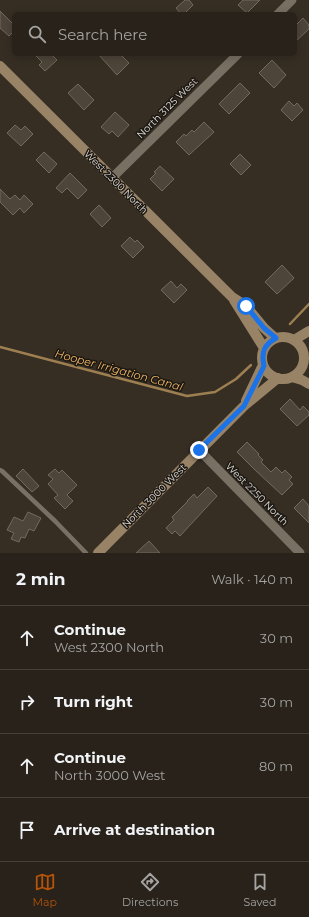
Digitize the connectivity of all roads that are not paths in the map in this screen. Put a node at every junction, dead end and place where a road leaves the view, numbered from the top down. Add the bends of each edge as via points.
1 (292, 0) edge
2 (280, 12) edge
3 (236, 56) edge
4 (0, 66) edge
5 (112, 178) junction
6 (232, 297) junction
7 (309, 331) edge
8 (276, 338) junction
9 (294, 340) junction
10 (264, 348) junction
11 (305, 352) edge
12 (264, 366) junction
13 (309, 369) edge
14 (292, 377) junction
15 (278, 378) junction
16 (309, 384) edge
17 (244, 406) junction
18 (199, 450) junction
19 (0, 470) edge
20 (86, 553) edge
21 (98, 553) edge
22 (300, 553) edge

1 - 2 street
3 - 5 street, North 3125 West
4 - 5 street, West 2300 North
5 - 6 street, West 2300 North
6 - 8 street, West 2300 North via 246,306
6 - 10 street, West 2300 North
7 - 9 street
8 - 9 street
8 - 10 street
9 - 11 street
10 - 12 street
11 - 13 street
11 - 14 street via 300,371
12 - 15 street via 266,371
12 - 17 street, North 3000 West
14 - 15 street
14 - 16 street
15 - 17 street, North 3000 West
17 - 18 street, North 3000 West
18 - 21 street, North 3000 West
18 - 22 street, West 2250 North
19 - 20 lane

